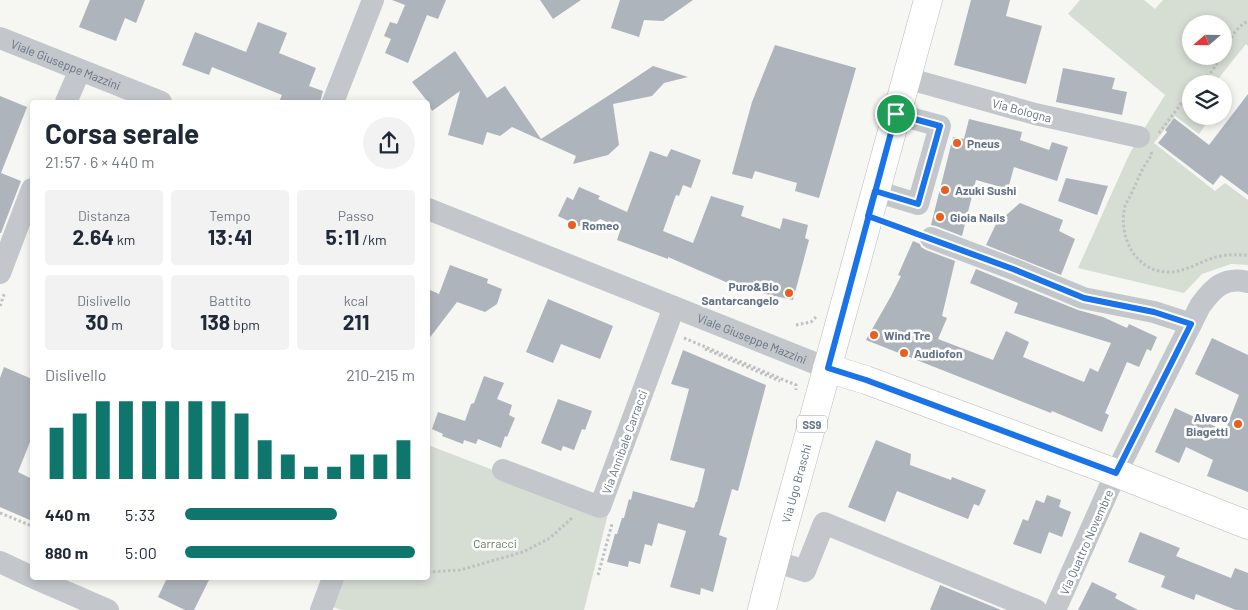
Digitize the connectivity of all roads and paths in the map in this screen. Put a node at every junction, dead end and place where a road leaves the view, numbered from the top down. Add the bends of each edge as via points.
1 (373, 0) edge
2 (928, 0) edge
3 (1248, 21) edge
4 (1232, 37) edge
5 (0, 38) edge
6 (1216, 65) edge
7 (80, 70) junction
8 (1208, 75) edge
9 (906, 78) junction
10 (67, 100) edge
11 (156, 100) edge
12 (334, 100) edge
13 (1182, 103) edge
14 (896, 114) junction
15 (1147, 142) junction
16 (30, 194) edge
17 (872, 204) junction
18 (430, 210) edge
19 (931, 238) joint
20 (1248, 255) edge
21 (0, 273) edge
22 (1248, 282) edge
23 (674, 307) junction
24 (1191, 324) junction
25 (828, 368) junction
26 (780, 381) dead end
27 (796, 391) dead end
28 (503, 470) dead end
29 (1116, 473) junction
30 (597, 506) junction
31 (0, 513) edge
32 (30, 525) edge
33 (1248, 526) edge
34 (774, 561) junction
35 (0, 562) edge
36 (430, 572) edge
37 (598, 575) dead end
38 (30, 576) edge
39 (40, 580) edge
40 (332, 580) edge
41 (108, 610) edge
42 (321, 610) edge
43 (762, 610) edge
44 (1036, 610) edge
45 (1055, 610) edge

1 - 12 street
2 - 9 main road, Via Ugo Braschi / SS9
3 - 4 path via 1240,25
5 - 7 street, Viale Giuseppe Mazzini
6 - 8 path
7 - 10 street
7 - 11 street, Viale Giuseppe Mazzini
9 - 14 main road, Via Ugo Braschi / SS9
9 - 15 street, Via Bologna
13 - 15 path
14 - 17 main road, Via Ugo Braschi / SS9
14 - 17 street via 940,126 918,204
15 - 20 path via 1152,155 1126,206 1124,227 1137,258 1149,268 1181,272 1221,256
16 - 21 street
17 - 19 path
17 - 25 main road, Via Ugo Braschi / SS9
18 - 23 street, Viale Giuseppe Mazzini
19 - 24 street via 1084,298 1154,312
22 - 24 street, Via Quattro Novembre via 1222,283 1210,292
23 - 25 street, Viale Giuseppe Mazzini
23 - 30 street, Via Annibale Carracci
24 - 29 street, Via Quattro Novembre
25 - 29 main road, Viale Giuseppe Mazzini
25 - 34 main road, Via Ugo Braschi / SS9
26 - 27 path via 677,336 796,385
28 - 30 street, Via Annibale Carracci
29 - 33 main road, Viale Giuseppe Mazzini
29 - 45 street, Via Quattro Novembre
30 - 36 path via 575,515 550,538 523,552 460,570
30 - 37 path via 615,510
31 - 32 path
34 - 43 main road, Via Ugo Braschi / SS9
34 - 44 street via 805,571 824,523
35 - 38 street
39 - 41 street
40 - 42 street

